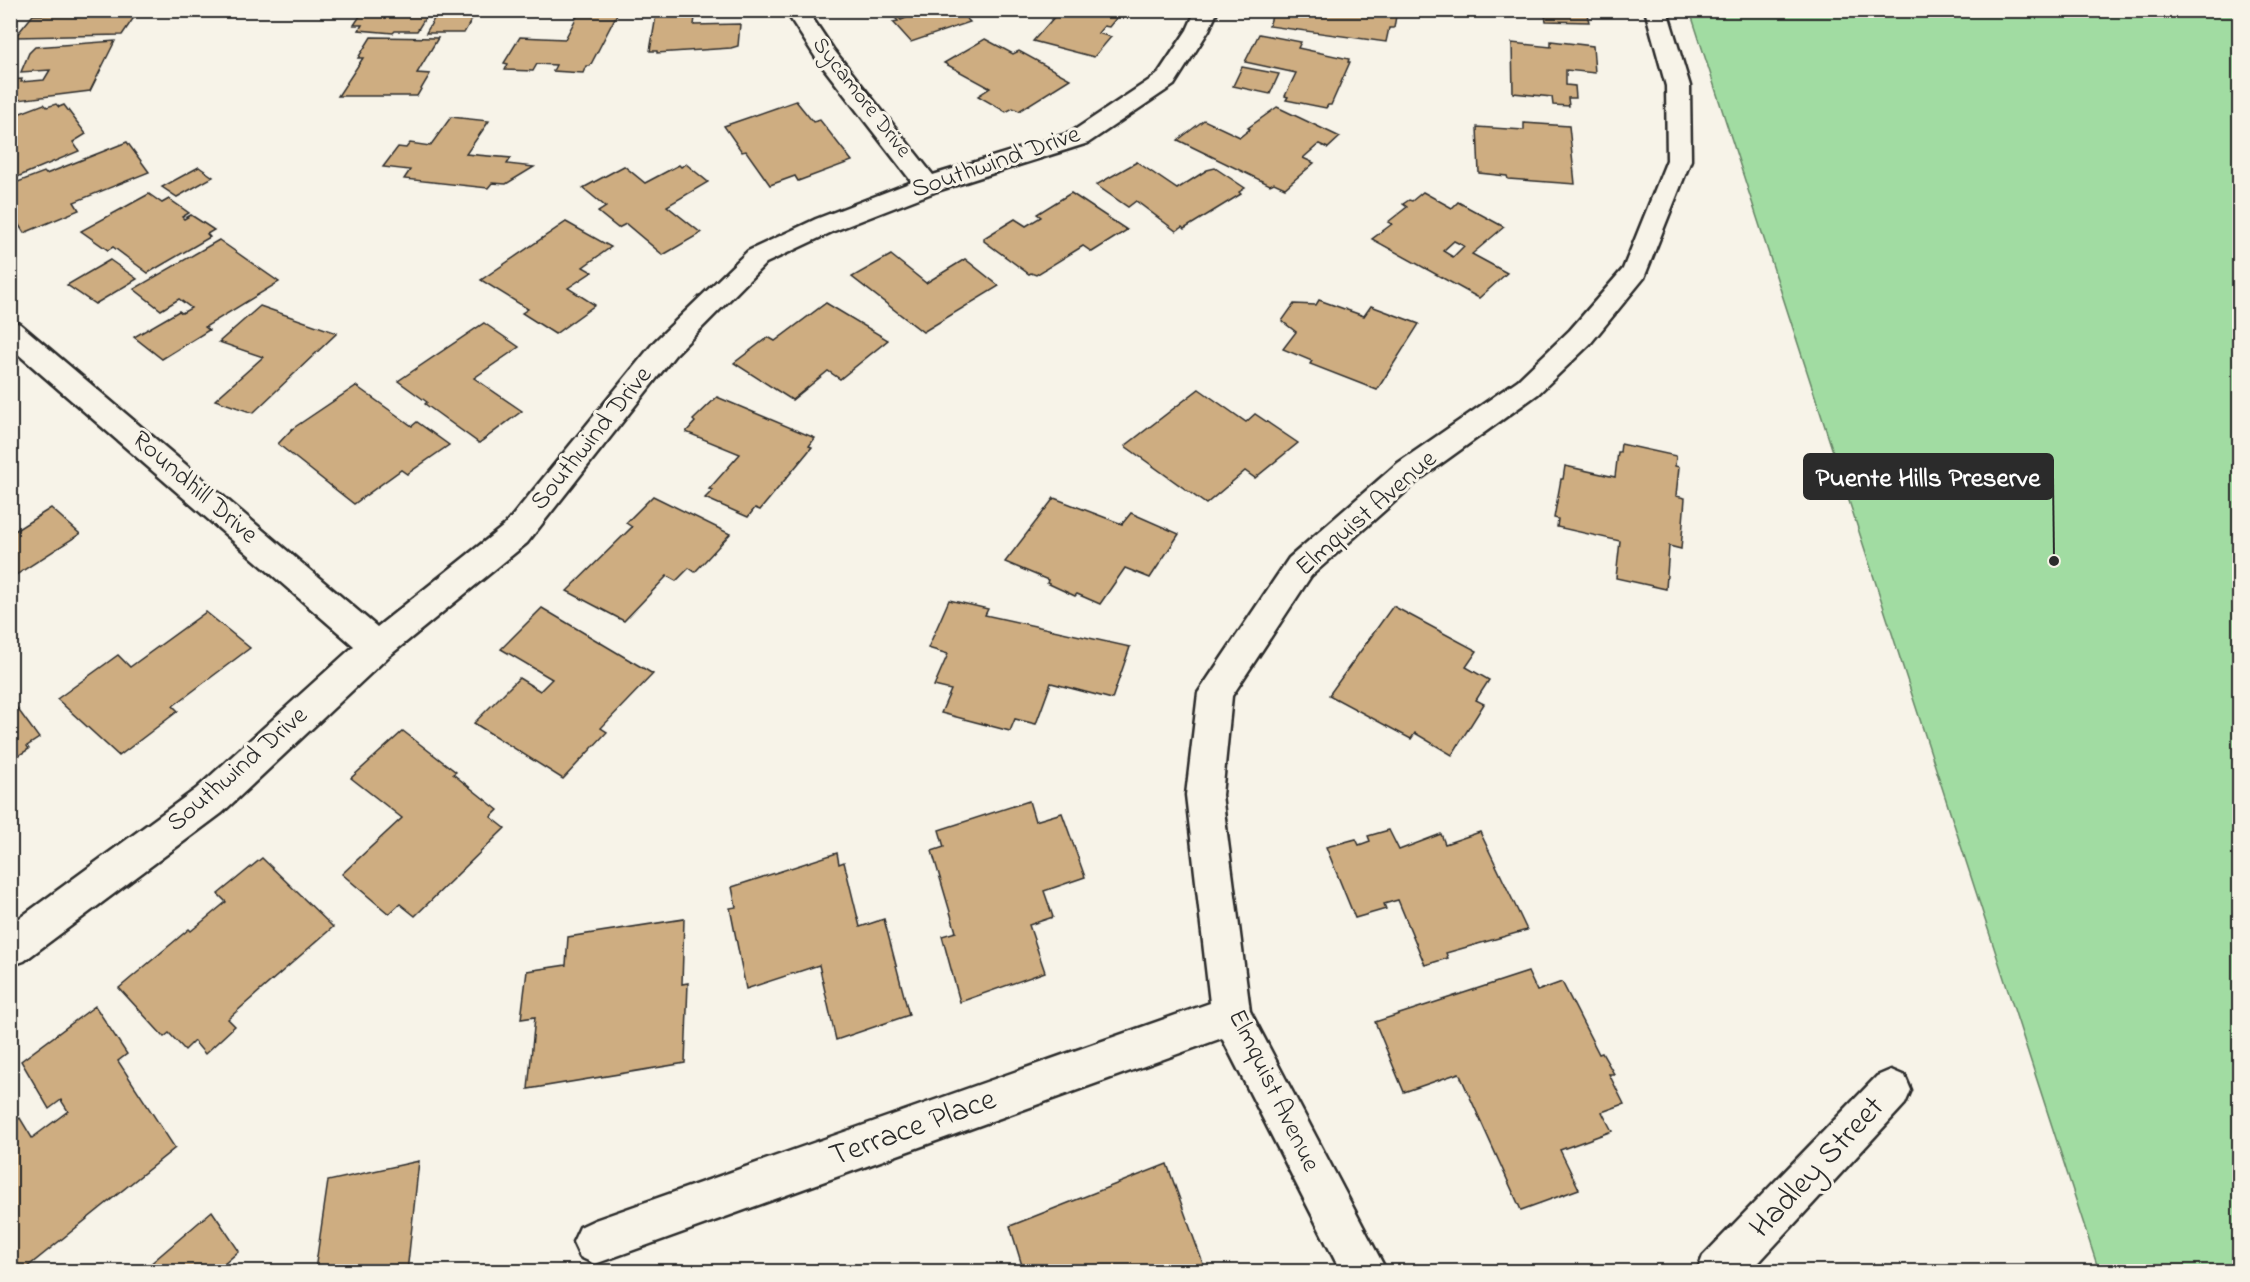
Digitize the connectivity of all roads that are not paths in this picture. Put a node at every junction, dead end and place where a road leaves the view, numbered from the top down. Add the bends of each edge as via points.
1 (796, 10) edge
2 (1207, 10) edge
3 (1656, 10) edge
4 (928, 185) junction
5 (10, 331) edge
6 (377, 646) junction
7 (10, 948) edge
8 (1231, 1015) junction
9 (1891, 1090) dead end
10 (595, 1242) dead end
11 (1365, 1272) edge
12 (1719, 1272) edge

1 - 4 street, Sycamore Drive via 824,53
2 - 4 street, Southwind Drive via 1166,80 1079,138
3 - 8 street, Elmquist Avenue via 1678,86 1678,160 1635,272 1580,337 1528,387 1409,471 1300,567 1215,693 1204,795
4 - 6 street, Southwind Drive via 825,225 758,257 665,348 516,534
5 - 6 street, Roundhill Drive
6 - 7 street, Southwind Drive via 209,801
8 - 10 street, Terrace Place
8 - 11 street, Elmquist Avenue
9 - 12 street, Hadley Street

